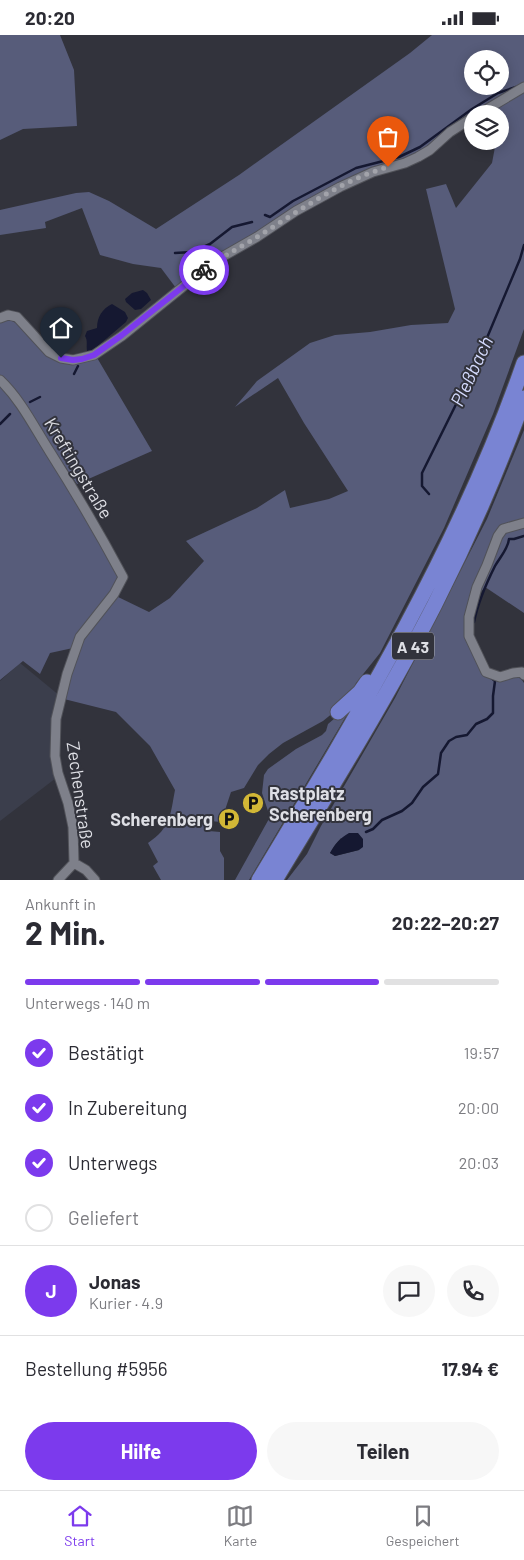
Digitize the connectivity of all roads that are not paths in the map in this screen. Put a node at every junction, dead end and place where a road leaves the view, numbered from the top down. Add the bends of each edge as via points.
1 (524, 87) edge
2 (494, 105) edge
3 (464, 123) edge
4 (0, 318) edge
5 (524, 363) edge
6 (0, 380) edge
7 (524, 398) edge
8 (524, 523) edge
9 (123, 577) joint
10 (401, 637) junction
11 (524, 675) edge
12 (338, 712) dead end
13 (74, 863) junction
14 (58, 880) edge
15 (95, 880) edge
16 (259, 880) edge
17 (275, 880) edge

1 - 2 street
3 - 4 street via 418,157 372,172 340,187 215,261 94,355 73,360 61,358 50,352 17,317 8,315
5 - 10 highway, A 43 via 476,485
6 - 9 street, Kreftingstraße via 28,417 93,521
7 - 17 highway, A 43 via 495,475 436,603
8 - 11 street via 503,529 498,536 472,602 469,636 486,672 500,677 518,672
9 - 13 street, Zechenstraße via 114,594 80,637 56,719 55,756 68,803
10 - 12 highway via 360,692
10 - 16 highway, A 43
13 - 14 street, Zechenstraße
13 - 15 street

